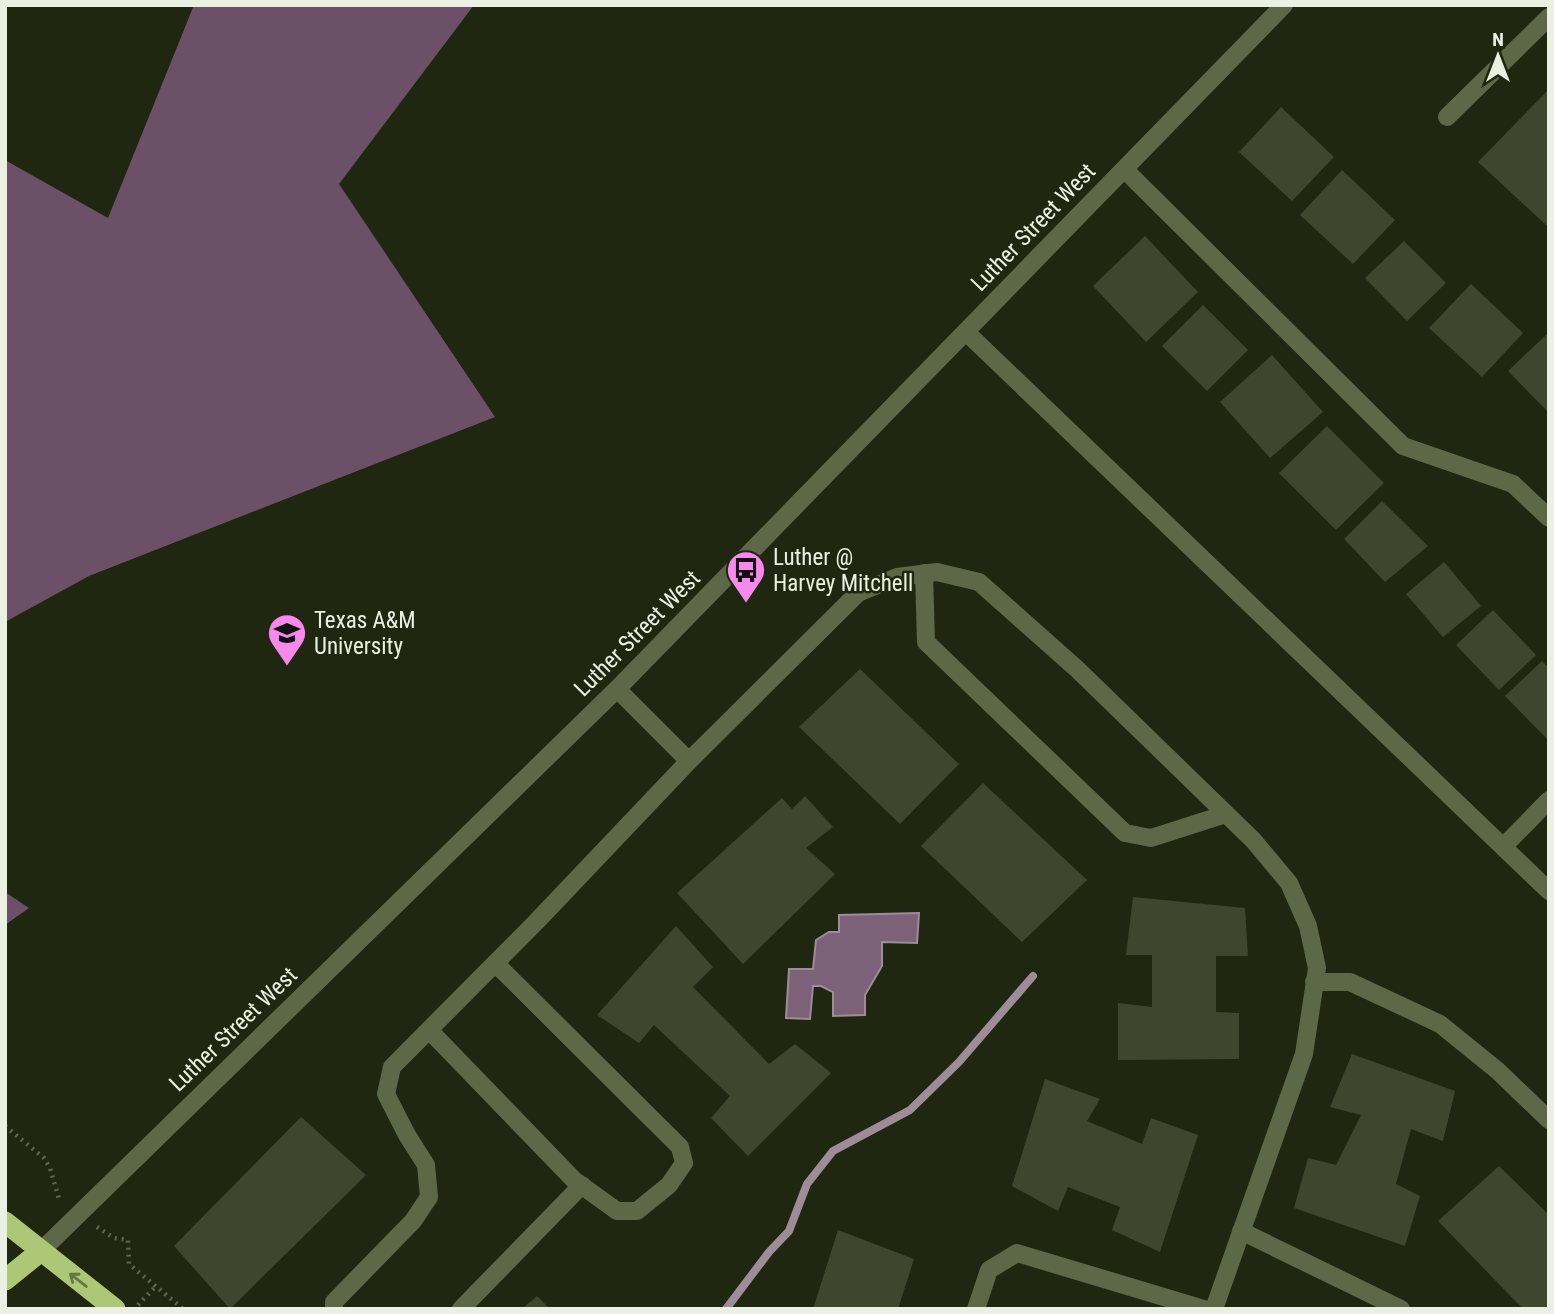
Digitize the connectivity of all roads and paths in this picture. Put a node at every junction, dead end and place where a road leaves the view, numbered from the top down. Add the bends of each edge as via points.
1 (1284, 5) edge
2 (1549, 17) edge
3 (1447, 117) dead end
4 (1125, 169) junction
5 (966, 332) junction
6 (1549, 518) edge
7 (924, 573) junction
8 (617, 689) junction
9 (689, 761) junction
10 (1549, 800) edge
11 (1226, 814) junction
12 (1503, 847) junction
13 (1549, 891) edge
14 (495, 963) junction
15 (1314, 982) junction
16 (429, 1030) junction
17 (1549, 1120) edge
18 (582, 1185) junction
19 (5, 1222) edge
20 (1241, 1231) junction
21 (41, 1251) junction
22 (5, 1280) edge
23 (155, 1287) dead end
24 (115, 1309) edge
25 (135, 1309) edge
26 (334, 1309) edge
27 (461, 1309) edge
28 (976, 1309) edge
29 (1204, 1309) edge
30 (1214, 1309) edge
31 (1401, 1309) edge

1 - 4 street, Luther Street West
2 - 3 street
4 - 5 street, Luther Street West
4 - 6 street via 1402,446 1513,484
5 - 8 street, Luther Street West
5 - 12 street
7 - 9 street via 897,577 858,593
7 - 11 street via 979,582 1077,669
7 - 11 street via 926,642 1125,834 1151,838
8 - 9 street
8 - 21 street, Luther Street West
9 - 14 street
10 - 12 street
11 - 15 street via 1289,883 1308,926 1317,968
12 - 13 street
14 - 16 street
14 - 18 street via 680,1147 684,1163 669,1185 636,1211 617,1211
15 - 17 street via 1350,982 1440,1024
15 - 20 street via 1304,1054
16 - 18 street
16 - 26 street via 392,1067 386,1094 426,1166 429,1197 413,1221 334,1302
18 - 27 street
19 - 21 highway
20 - 30 street
20 - 31 street
21 - 22 highway
24 -> 21 highway
23 - 25 path
28 - 29 street via 989,1269 1017,1253

